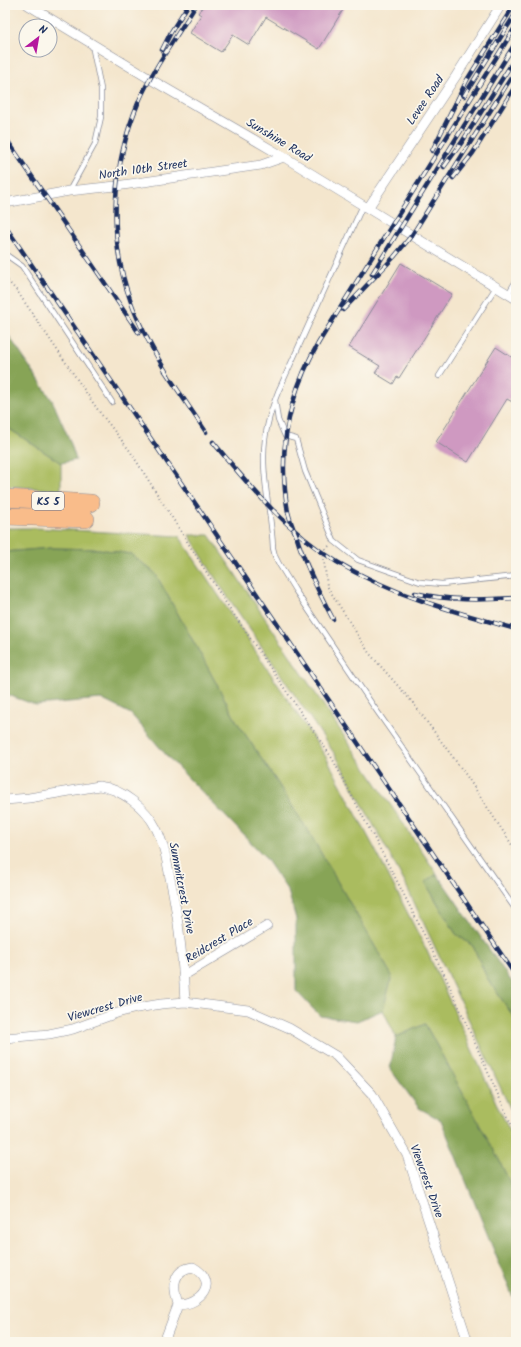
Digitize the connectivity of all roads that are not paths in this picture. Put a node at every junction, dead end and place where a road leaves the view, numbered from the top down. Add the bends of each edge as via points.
1 (501, 5) edge
2 (32, 6) edge
3 (92, 44) junction
4 (284, 157) junction
5 (69, 191) junction
6 (5, 203) edge
7 (366, 206) junction
8 (5, 254) edge
9 (516, 281) edge
10 (496, 287) junction
11 (508, 294) junction
12 (516, 299) edge
13 (439, 376) dead end
14 (275, 399) junction
15 (112, 402) dead end
16 (5, 498) edge
17 (5, 516) edge
18 (516, 576) edge
19 (5, 800) edge
20 (516, 910) edge
21 (267, 926) dead end
22 (183, 976) junction
23 (185, 1002) junction
24 (5, 1038) edge
25 (178, 1305) dead end
26 (164, 1342) edge
27 (468, 1342) edge

1 - 7 street, Levee Road via 456,76
2 - 3 street, Sunshine Road
3 - 4 street, Sunshine Road
3 - 5 lane via 101,89 101,117 95,144
4 - 5 street, North 10th Street via 261,165
4 - 7 street, Sunshine Road
5 - 6 street, North 10th Street
7 - 10 street, Sunshine Road
7 - 14 lane
8 - 15 lane via 22,266
9 - 11 lane
10 - 11 street, Sunshine Road
10 - 13 lane
11 - 12 street, Sunshine Road
14 - 18 lane via 278,420 285,436 296,439 305,471 334,541 358,560 420,582 442,584
14 - 20 lane via 268,420 264,456 266,495 275,556 372,704
16 - 17 highway, KS 5 via 88,511
19 - 22 street, Summitcrest Drive via 100,786 120,792 140,808 156,827 164,851 177,909
21 - 22 street, Reidcrest Place
22 - 23 street, Summitcrest Drive
23 - 24 street, Viewcrest Drive via 137,1008 55,1033
23 - 27 street, Viewcrest Drive via 248,1010 289,1028 336,1056 372,1094 407,1155
25 - 26 street

